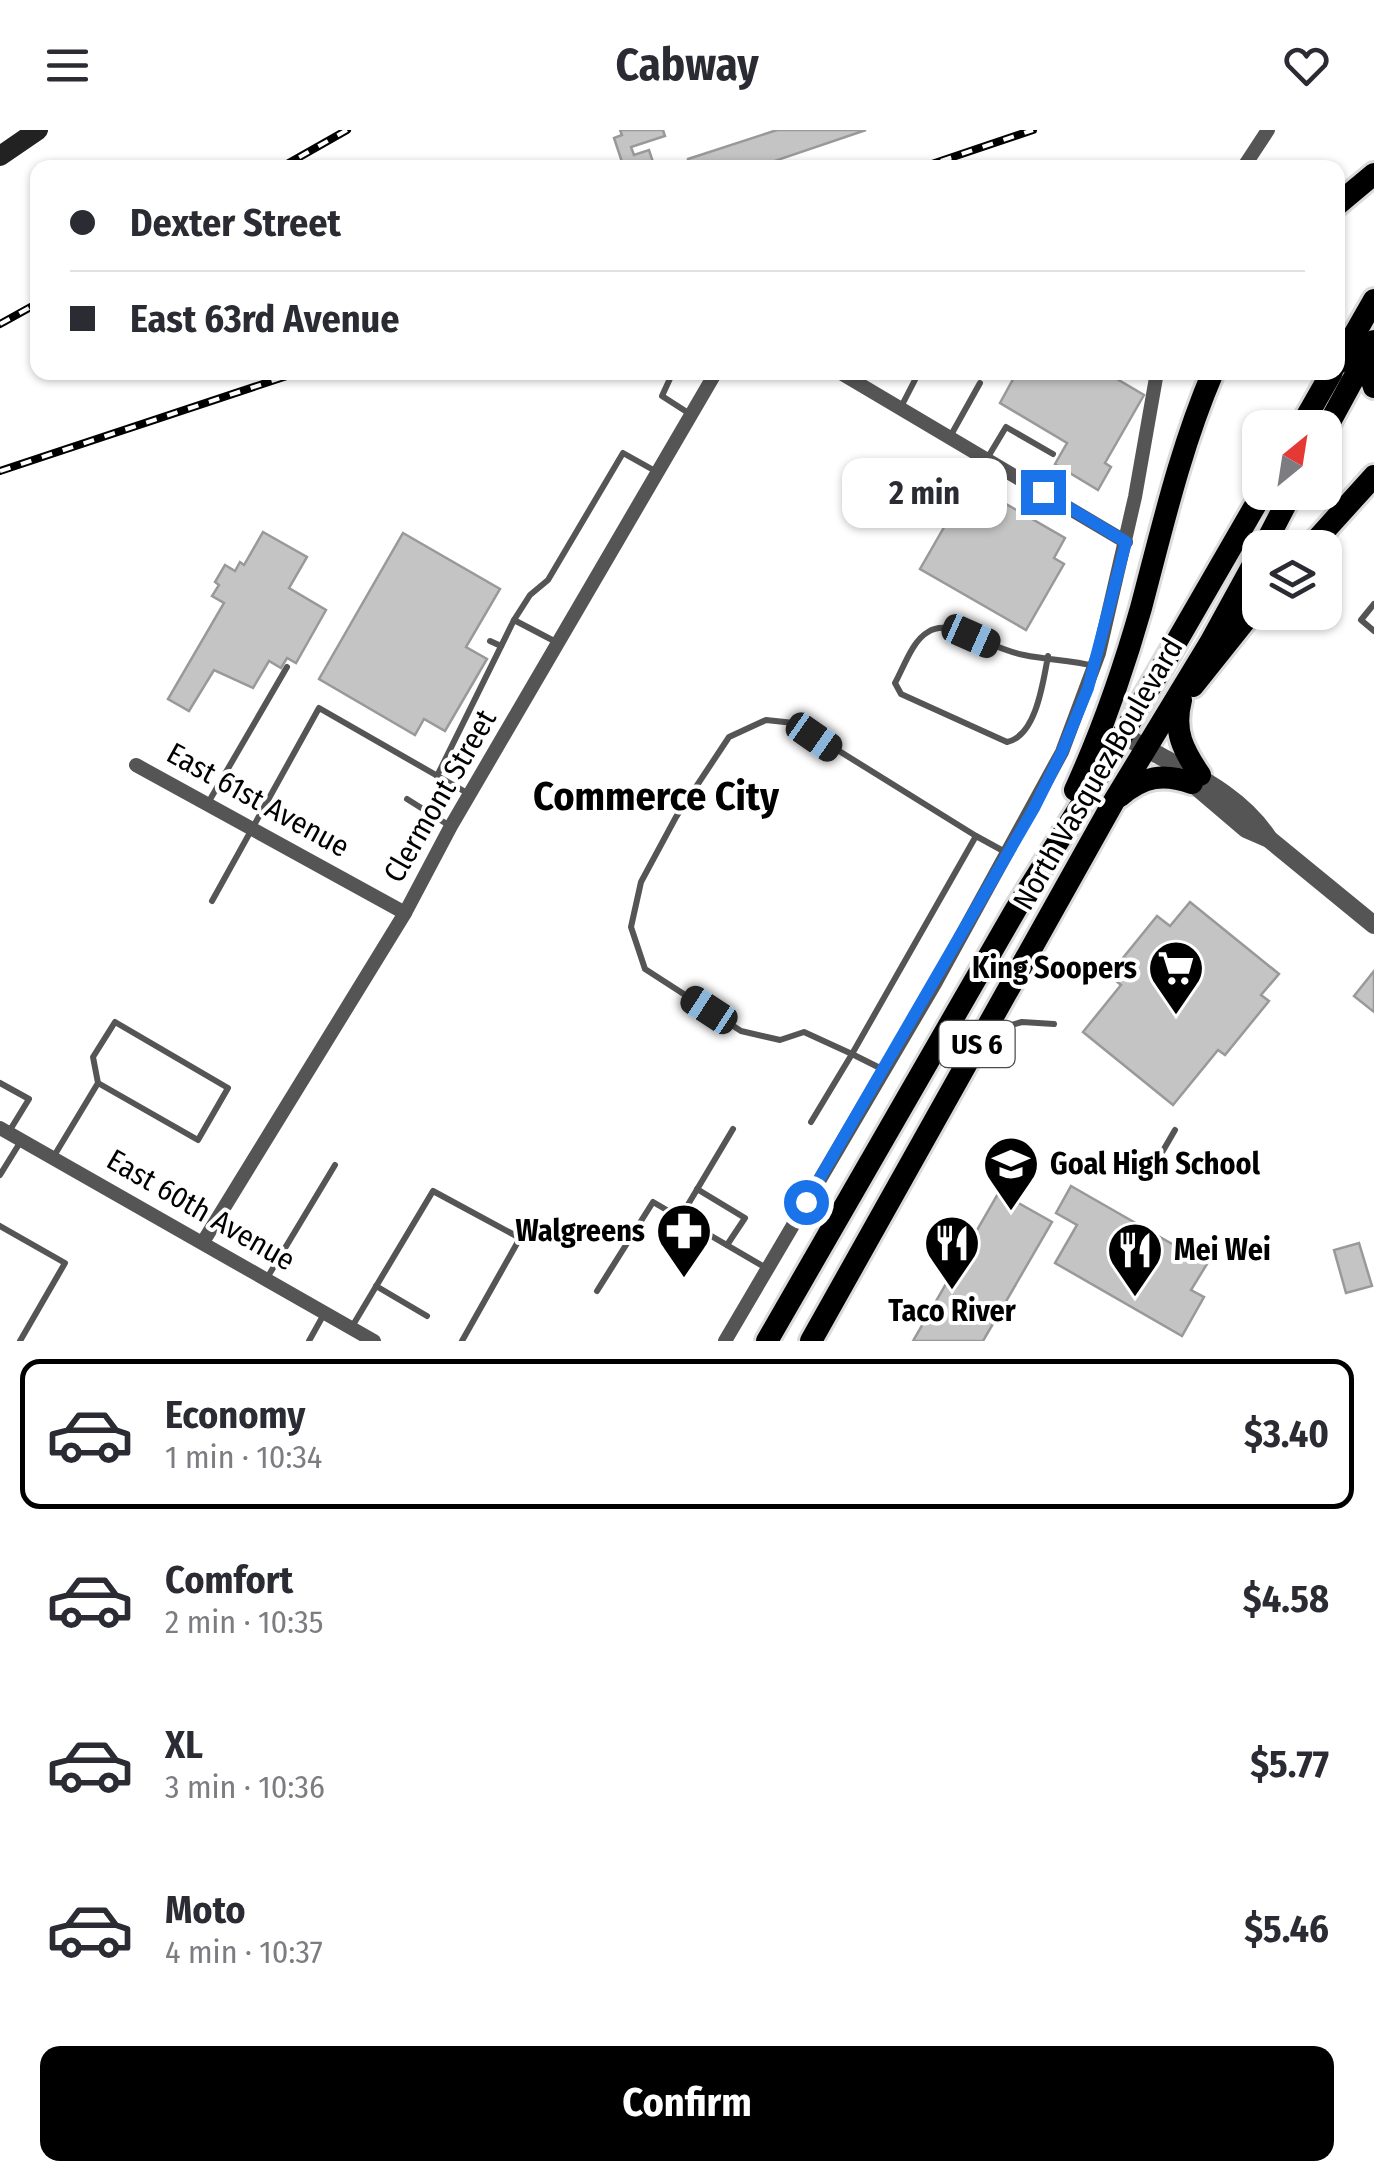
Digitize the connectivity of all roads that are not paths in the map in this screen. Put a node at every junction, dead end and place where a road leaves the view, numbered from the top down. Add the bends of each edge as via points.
1 (38, 130) edge
2 (1268, 130) edge
3 (0, 156) edge
4 (1248, 160) edge
5 (1374, 174) edge
6 (1345, 198) edge
7 (1374, 300) edge
8 (1374, 340) edge
9 (1345, 351) edge
10 (1374, 356) edge
11 (669, 380) edge
12 (711, 380) edge
13 (853, 380) edge
14 (916, 380) edge
15 (1156, 380) edge
16 (1210, 380) edge
17 (1327, 380) edge
18 (980, 384) dead end
19 (1374, 388) edge
20 (901, 408) junction
21 (1310, 410) edge
22 (1336, 410) edge
23 (691, 415) junction
24 (950, 436) junction
25 (1053, 454) dead end
26 (988, 458) junction
27 (658, 472) junction
28 (1374, 476) edge
29 (1253, 510) edge
30 (1325, 530) edge
31 (1126, 542) junction
32 (1242, 580) edge
33 (1374, 604) edge
34 (514, 620) junction
35 (1242, 624) edge
36 (1374, 631) edge
37 (490, 640) dead end
38 (559, 643) junction
39 (502, 646) junction
40 (1048, 656) junction
41 (1095, 666) junction
42 (286, 667) dead end
43 (1181, 700) junction
44 (1138, 744) junction
45 (136, 764) dead end
46 (437, 776) junction
47 (1192, 776) junction
48 (470, 794) junction
49 (407, 799) dead end
50 (1114, 801) junction
51 (208, 804) junction
52 (451, 826) junction
53 (253, 829) junction
54 (976, 836) junction
55 (1008, 854) junction
56 (212, 901) dead end
57 (1016, 909) junction
58 (405, 913) junction
59 (1374, 924) edge
60 (1054, 1024) dead end
61 (983, 1034) junction
62 (852, 1054) junction
63 (884, 1070) junction
64 (0, 1083) edge
65 (98, 1083) junction
66 (810, 1122) dead end
67 (733, 1129) dead end
68 (1175, 1130) dead end
69 (10, 1133) edge
70 (53, 1158) junction
71 (1156, 1161) dead end
72 (335, 1164) dead end
73 (0, 1175) edge
74 (697, 1189) junction
75 (680, 1218) junction
76 (0, 1226) edge
77 (203, 1242) junction
78 (727, 1245) junction
79 (767, 1268) junction
80 (266, 1279) junction
81 (376, 1286) junction
82 (597, 1292) dead end
83 (324, 1312) junction
84 (426, 1316) dead end
85 (351, 1328) junction
86 (20, 1341) edge
87 (309, 1341) edge
88 (374, 1341) edge
89 (462, 1341) edge
90 (725, 1341) edge
91 (767, 1341) edge
92 (811, 1341) edge

1 - 3 main road
2 - 4 street
5 - 6 main road
7 - 9 main road
8 - 22 main road
10 - 19 main road
11 - 23 lane via 662,396
12 - 23 street, Clermont Street
13 - 20 street
14 - 20 lane
15 - 31 street
16 - 57 main road via 1102,726
17 - 21 main road
18 - 24 lane
20 - 24 street
23 - 27 street, Clermont Street
24 - 26 street
25 - 26 lane via 1006,427
26 - 31 street
27 - 34 lane via 623,454 548,580
27 - 38 street, Clermont Street
28 - 30 main road
29 - 57 main road, North Vasquez Boulevard / US 6
31 - 41 street
32 - 44 main road, North Vasquez Boulevard / US 6
33 - 36 lane via 1361,620
34 - 38 lane
34 - 39 lane
35 - 43 main road
37 - 39 lane
38 - 48 street, Clermont Street
39 - 46 lane
40 - 40 lane via 1003,650 937,628 917,642 895,683 901,694 1013,742 1026,730
40 - 41 lane
41 - 55 street via 1062,752
42 - 51 lane
43 - 44 main road
43 - 47 main road via 1178,732
44 - 47 street
44 - 50 main road, North Vasquez Boulevard / US 6
45 - 51 street, East 61st Avenue
46 - 48 lane
46 - 53 lane via 319,708
47 - 50 main road via 1140,780
47 - 59 street via 1246,829 1270,839
48 - 52 street, Clermont Street
49 - 52 lane
50 - 61 main road, North Vasquez Boulevard / US 6
51 - 53 street, East 61st Avenue
52 - 58 street, Clermont Street
53 - 56 lane
53 - 58 street, East 61st Avenue
54 - 55 lane
54 - 62 lane
54 - 62 lane via 794,724 766,720 728,737 676,816 641,882 630,926 645,968 741,1031 780,1040 804,1032
55 - 63 street
57 - 91 main road, North Vasquez Boulevard / US 6
58 - 77 street, Clermont Street
60 - 61 lane via 1022,1022
61 - 92 main road, North Vasquez Boulevard / US 6
62 - 63 lane
62 - 66 lane
63 - 79 street
64 - 69 lane via 28,1100
65 - 65 lane via 198,1140 228,1088 114,1022 93,1057
65 - 70 lane
67 - 74 lane
68 - 71 lane
69 - 70 street, East 60th Avenue
69 - 73 lane
70 - 77 street, East 60th Avenue
72 - 80 lane
74 - 75 lane
74 - 78 lane via 745,1218
75 - 78 lane
75 - 82 lane via 652,1202
76 - 86 lane via 64,1263
77 - 80 street, East 60th Avenue
78 - 79 lane
79 - 90 street
80 - 83 street, East 60th Avenue
81 - 84 lane
81 - 85 lane
81 - 89 lane via 433,1191 520,1238
83 - 85 street, East 60th Avenue
83 - 87 lane
85 - 88 street, East 60th Avenue

